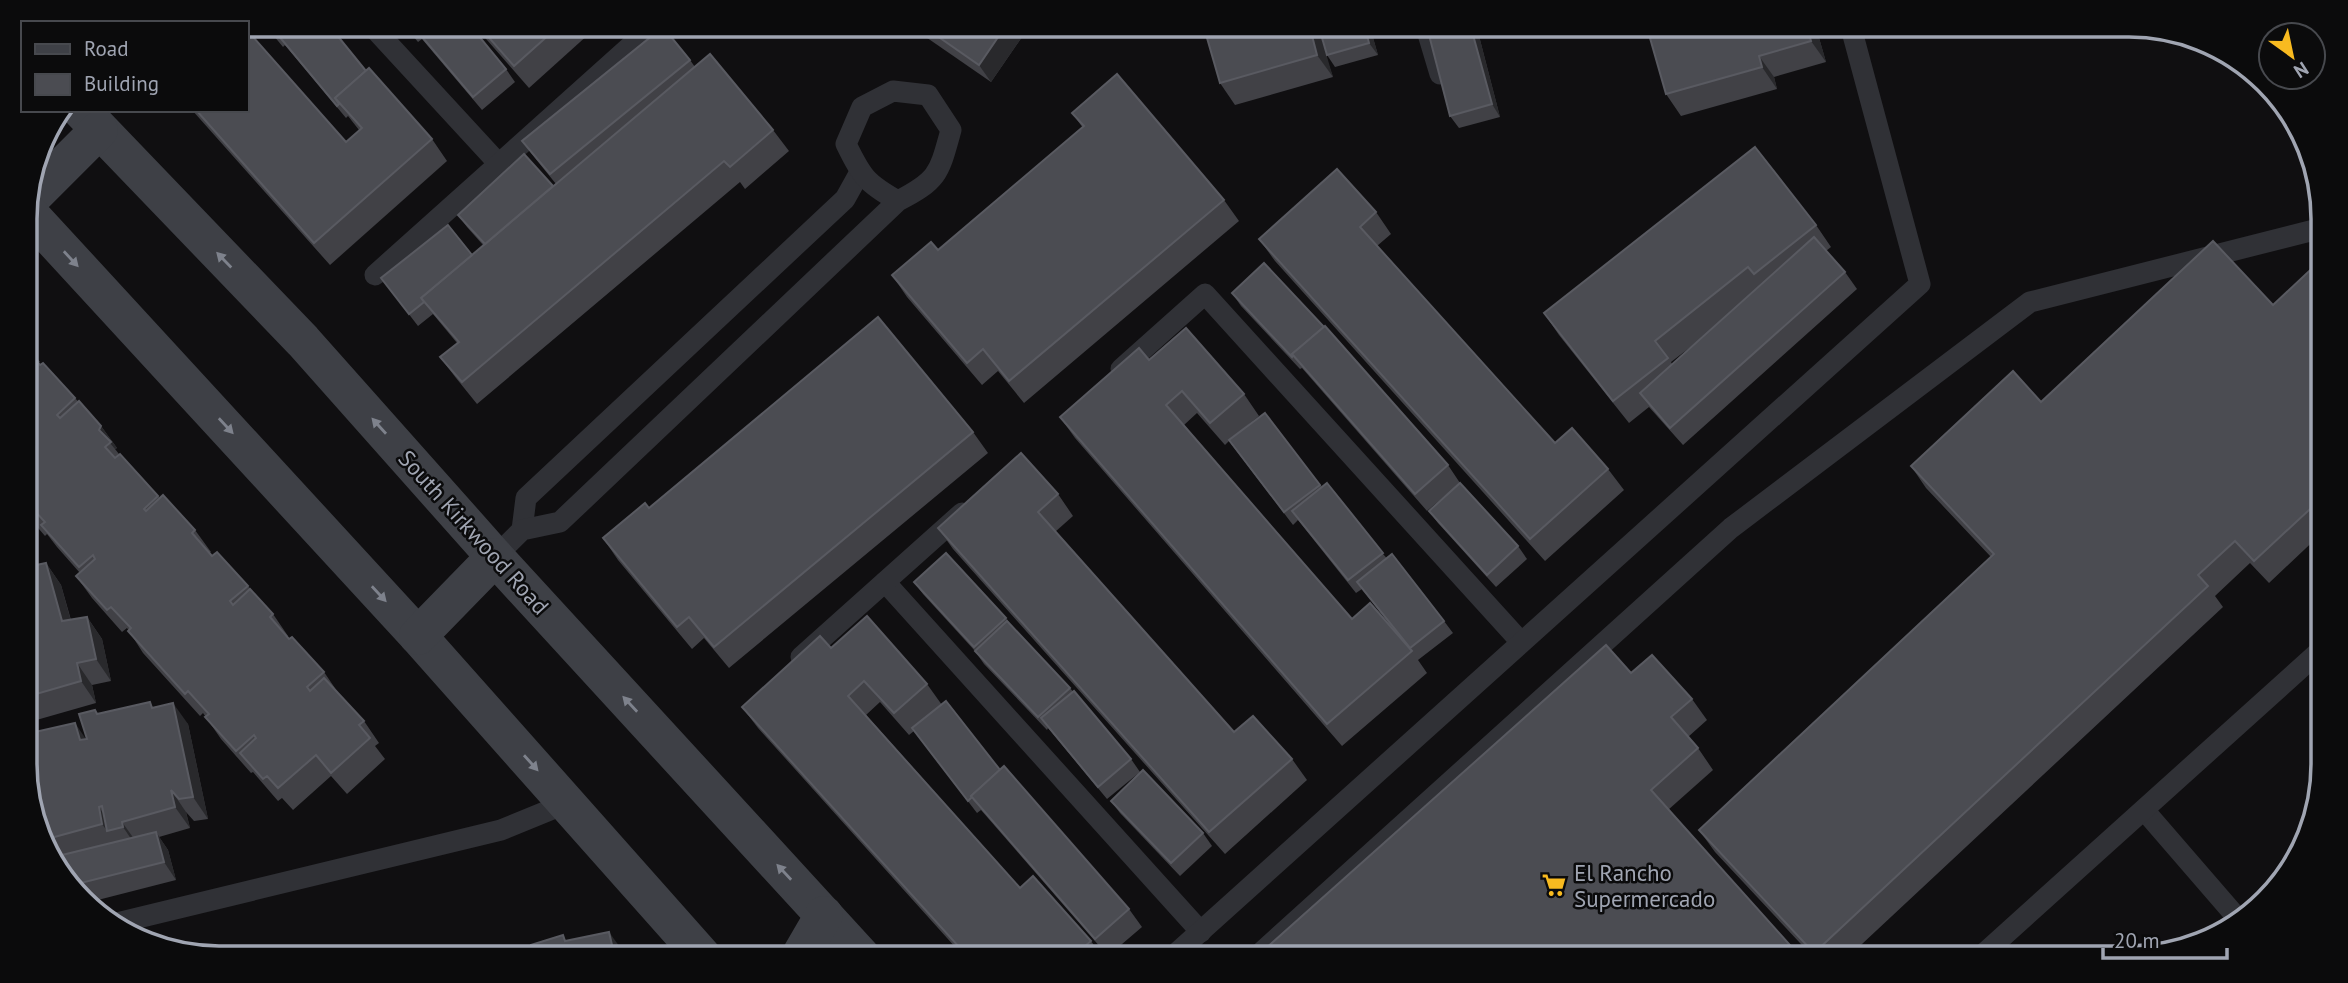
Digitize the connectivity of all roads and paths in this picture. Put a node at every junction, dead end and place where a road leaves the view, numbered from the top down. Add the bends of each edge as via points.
1 (382, 37) edge
2 (641, 37) edge
3 (1429, 37) edge
4 (1854, 37) edge
5 (1446, 97) edge
6 (90, 120) edge
7 (499, 164) junction
8 (860, 172) junction
9 (40, 184) edge
10 (898, 201) junction
11 (37, 222) edge
12 (2311, 231) edge
13 (374, 275) dead end
14 (1111, 378) edge
15 (975, 501) edge
16 (522, 530) junction
17 (495, 557) junction
18 (885, 582) junction
19 (418, 636) junction
20 (1521, 642) junction
21 (2311, 659) edge
22 (781, 676) edge
23 (567, 803) junction
24 (2144, 810) junction
25 (824, 915) junction
26 (2228, 917) edge
27 (126, 921) edge
28 (1201, 932) junction
29 (693, 946) edge
30 (806, 946) edge
31 (852, 946) edge
32 (1185, 946) edge
33 (1268, 946) edge
34 (1992, 946) edge

1 - 7 lane
2 - 7 lane
3 - 5 lane
4 - 20 lane via 1920,284
6 - 9 main road
17 -> 6 main road, South Kirkwood Road via 303,341
7 - 13 lane
8 - 10 lane via 873,187
8 - 10 lane via 846,144 862,107 893,91 928,95 951,130 940,171 923,189
8 - 16 lane via 845,199 526,498
10 - 16 lane via 560,522
11 -> 19 main road
12 - 33 lane via 2029,302 1731,528
14 - 20 lane via 1205,294
15 - 18 lane
16 - 17 lane
17 - 19 main road
25 -> 17 main road, South Kirkwood Road
18 - 22 lane
18 - 28 lane
19 -> 23 main road
20 - 28 lane
21 - 24 lane
23 - 27 lane via 501,830
23 - 29 main road
24 - 26 lane
24 - 34 lane
25 - 30 main road
25 - 31 main road, South Kirkwood Road
28 - 32 lane

